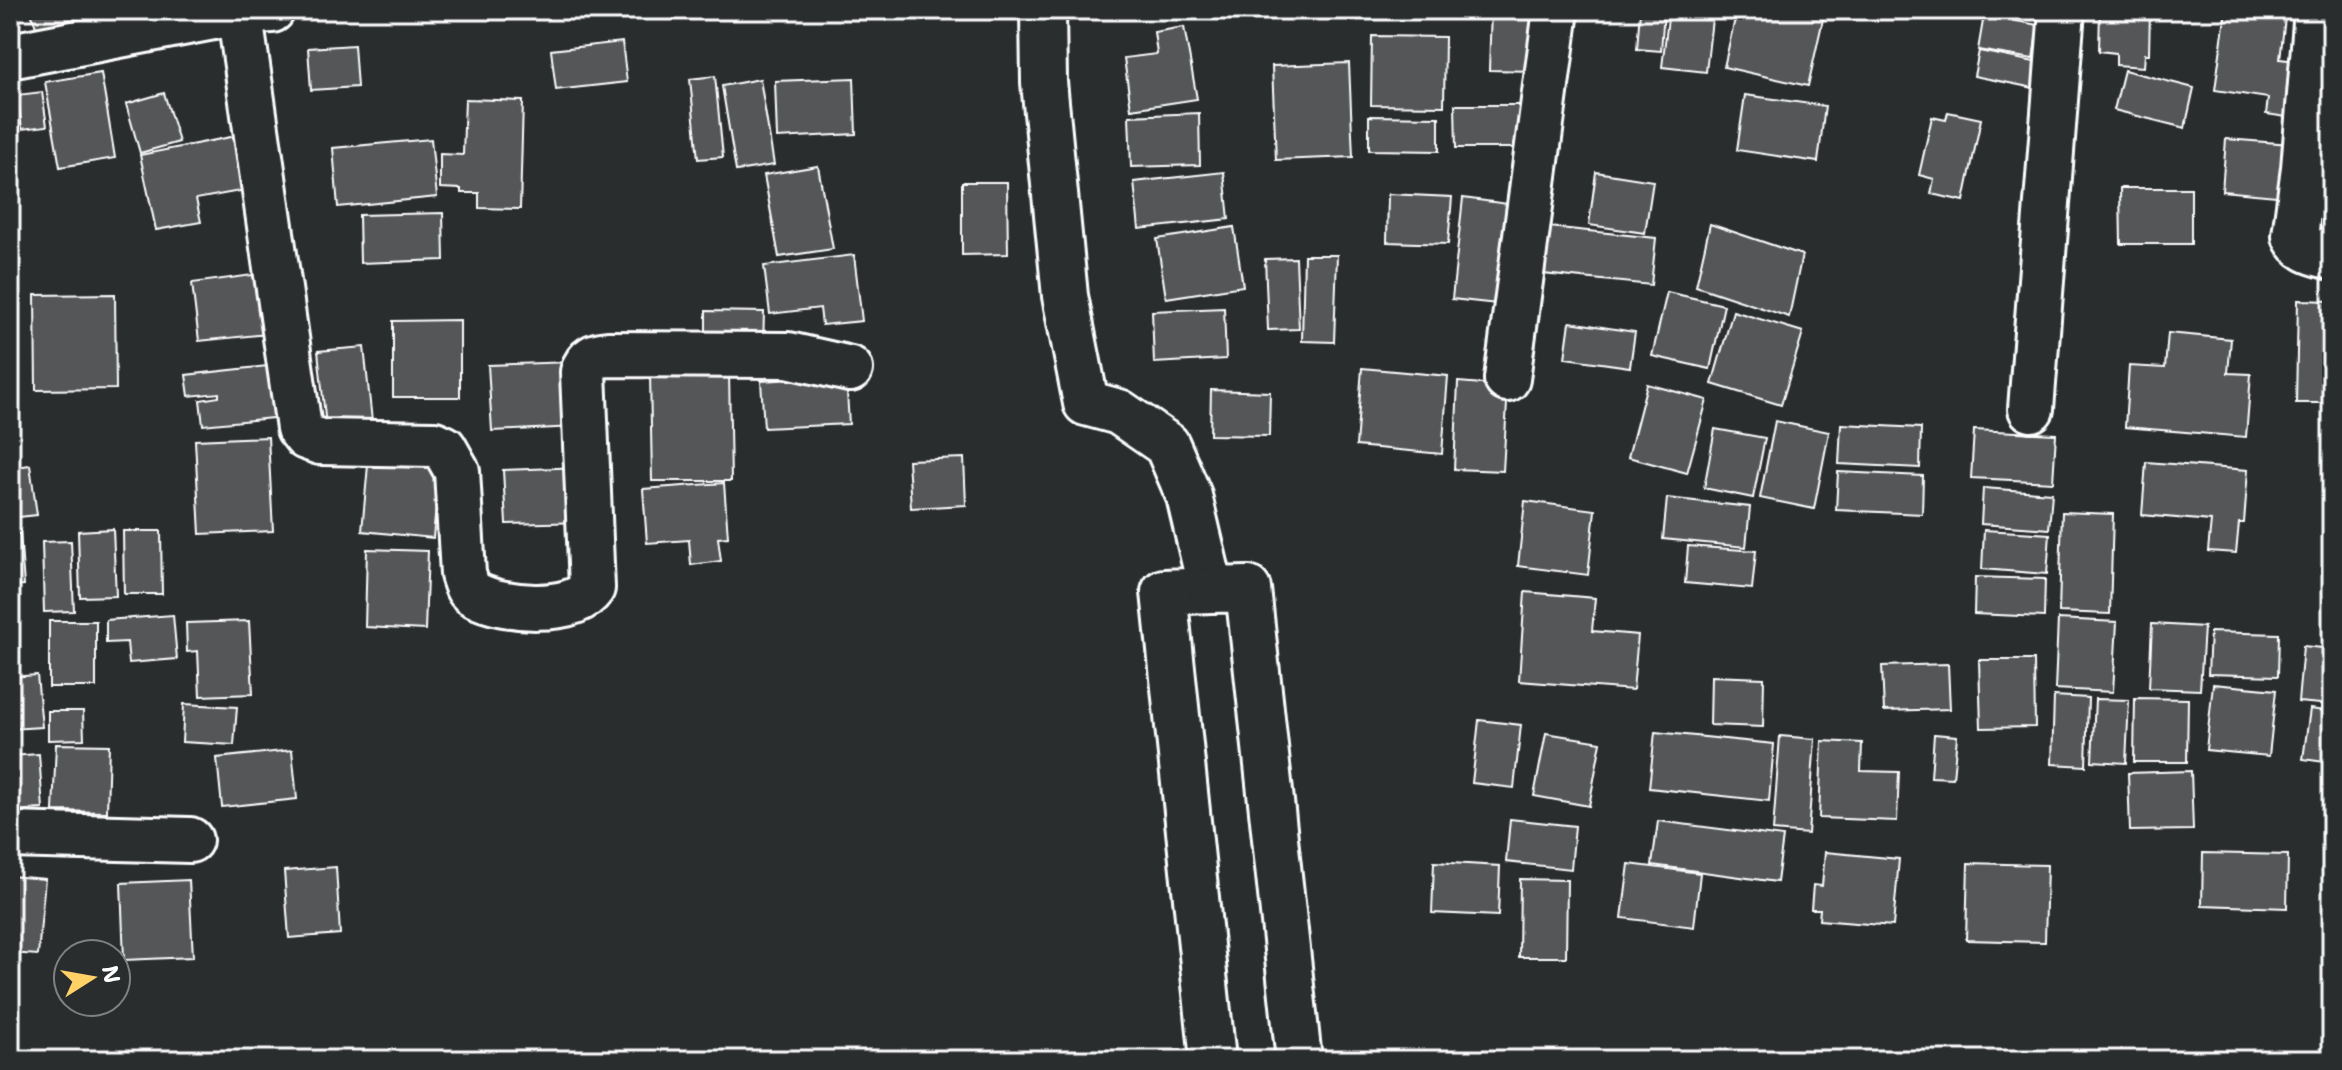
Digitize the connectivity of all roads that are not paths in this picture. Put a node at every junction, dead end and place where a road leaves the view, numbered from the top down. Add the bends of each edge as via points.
1 (1043, 10) edge
2 (1556, 10) edge
3 (2062, 10) edge
4 (2317, 10) edge
5 (250, 11) edge
6 (10, 56) edge
7 (2332, 257) edge
8 (850, 369) dead end
9 (1507, 379) dead end
10 (2031, 409) dead end
11 (1211, 590) junction
12 (10, 835) edge
13 (190, 840) dead end
14 (1213, 1060) edge
15 (1299, 1060) edge

1 - 11 street via 1044,82 1065,296 1086,403 1119,412 1167,445 1189,496
2 - 9 street
3 - 10 street
4 - 7 street via 2295,236 2306,249
5 - 6 street
5 - 8 street via 299,428 320,442 444,448 457,471 463,574 476,596 535,608 574,602 592,588 583,372 592,357 788,355
11 - 14 street via 1164,592
11 - 15 street via 1248,589
12 - 13 street

